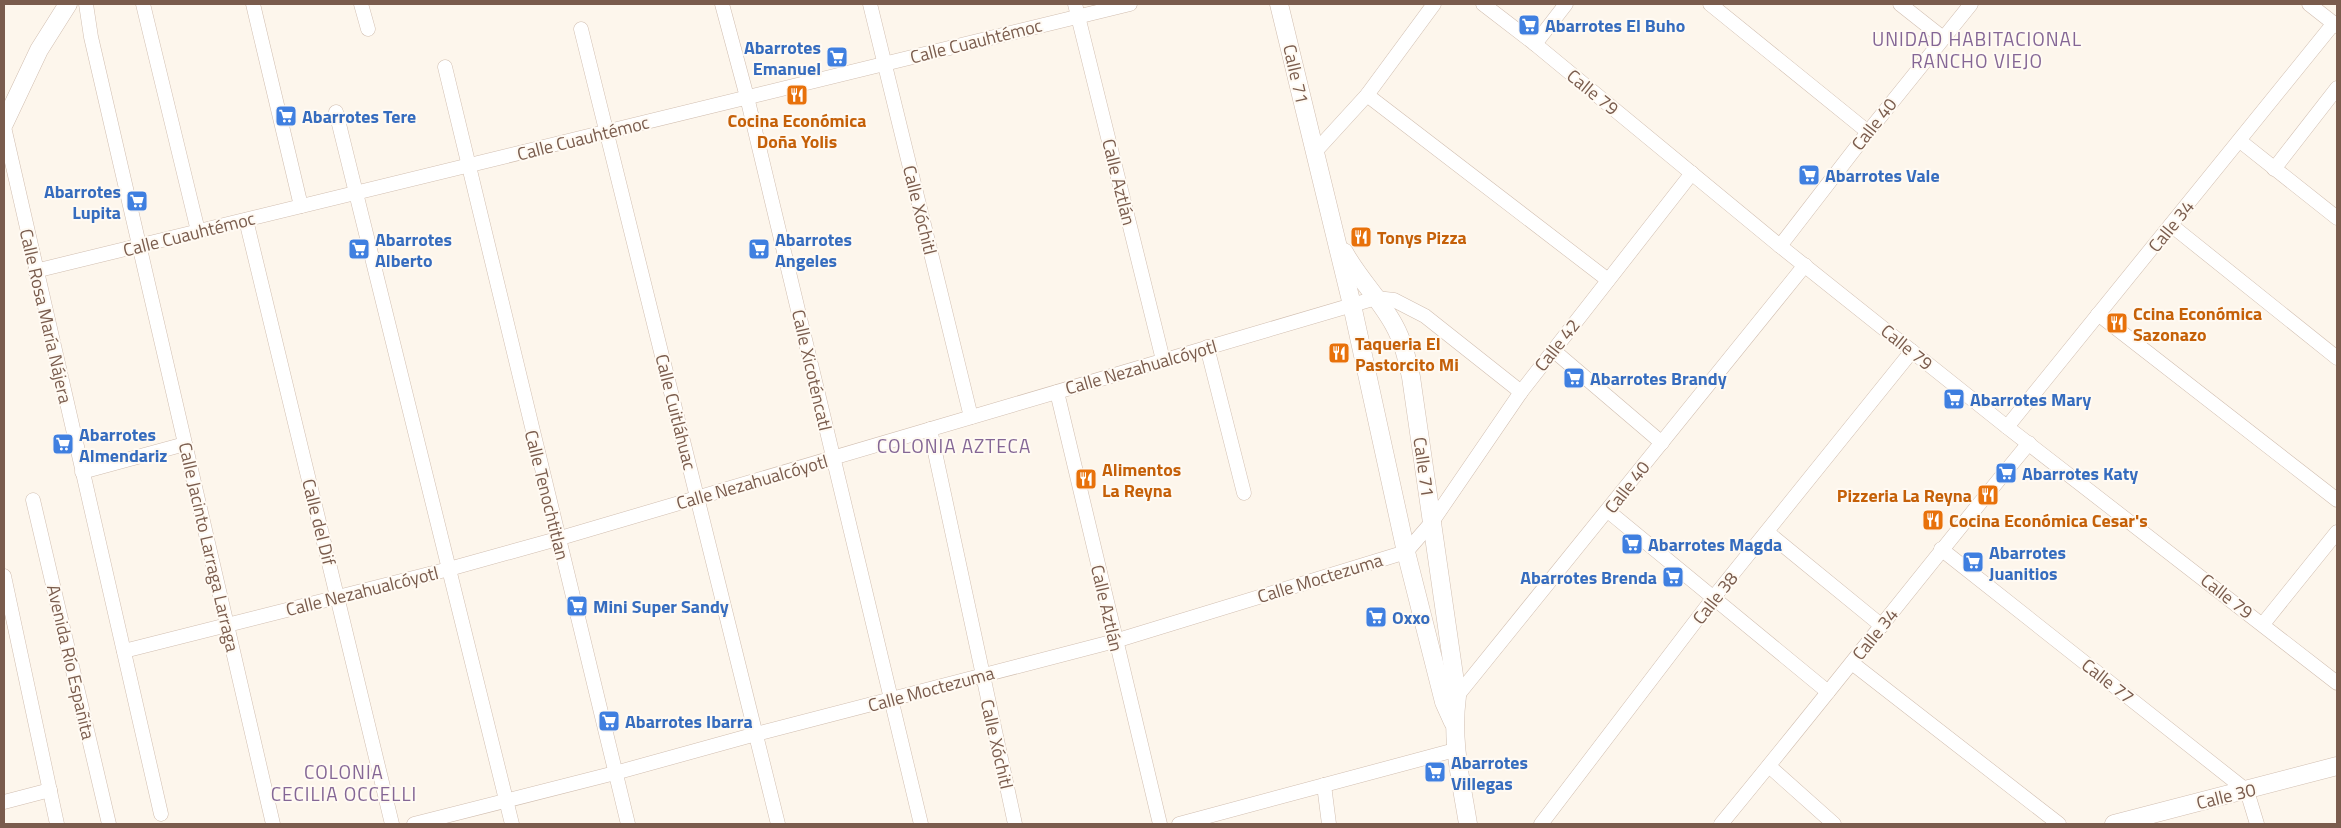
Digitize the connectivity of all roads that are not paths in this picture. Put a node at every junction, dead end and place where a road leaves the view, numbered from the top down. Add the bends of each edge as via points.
1 (68, 4) edge
2 (86, 4) edge
3 (143, 4) edge
4 (253, 4) edge
5 (361, 4) edge
6 (722, 4) edge
7 (870, 4) edge
8 (1130, 4) edge
9 (1279, 4) edge
10 (1434, 4) edge
11 (1483, 4) edge
12 (1566, 4) edge
13 (1710, 4) edge
14 (1900, 4) edge
15 (1971, 4) edge
16 (2309, 4) edge
17 (1076, 10) edge
18 (2336, 24) edge
19 (368, 28) dead end
20 (581, 29) dead end
21 (1943, 38) junction
22 (1534, 44) junction
23 (884, 64) junction
24 (445, 67) dead end
25 (2337, 88) edge
26 (1367, 95) junction
27 (747, 97) junction
28 (336, 112) dead end
29 (4, 126) edge
30 (606, 132) junction
31 (1868, 132) junction
32 (2240, 142) junction
33 (1314, 153) junction
34 (7, 161) edge
35 (468, 166) junction
36 (2274, 168) junction
37 (1692, 173) junction
38 (356, 193) junction
39 (301, 206) junction
40 (2337, 218) edge
41 (246, 220) junction
42 (2171, 225) junction
43 (198, 231) junction
44 (1333, 232) junction
45 (139, 246) junction
46 (1780, 246) junction
47 (1805, 265) junction
48 (35, 272) junction
49 (1608, 280) junction
50 (1376, 298) junction
51 (1352, 305) junction
52 (2098, 314) junction
53 (1208, 347) junction
54 (1553, 350) junction
55 (1912, 351) junction
56 (2337, 358) edge
57 (1163, 360) junction
58 (1057, 392) junction
59 (1521, 392) junction
60 (971, 417) junction
61 (2007, 427) junction
62 (930, 429) junction
63 (1662, 443) junction
64 (185, 444) junction
65 (2029, 444) junction
66 (833, 458) junction
67 (82, 472) junction
68 (1244, 493) dead end
69 (697, 498) junction
70 (33, 500) dead end
71 (2337, 500) edge
72 (1608, 511) junction
73 (1432, 522) junction
74 (1767, 532) junction
75 (2337, 532) edge
76 (558, 539) junction
77 (1941, 550) junction
78 (1406, 552) junction
79 (449, 569) junction
80 (4, 576) edge
81 (337, 597) junction
82 (1714, 597) junction
83 (226, 624) junction
84 (2263, 624) junction
85 (1882, 626) junction
86 (1115, 641) junction
87 (124, 651) junction
88 (1852, 663) junction
89 (981, 675) junction
90 (2337, 683) edge
91 (1828, 692) junction
92 (891, 699) junction
93 (1451, 699) junction
94 (756, 734) junction
95 (1455, 750) junction
96 (1768, 766) junction
97 (2337, 766) edge
98 (615, 774) junction
99 (1324, 785) junction
100 (50, 790) junction
101 (2247, 791) junction
102 (506, 801) junction
103 (4, 802) edge
104 (161, 814) dead end
105 (57, 824) edge
106 (109, 824) edge
107 (272, 824) edge
108 (392, 824) edge
109 (414, 824) edge
110 (512, 824) edge
111 (628, 824) edge
112 (778, 824) edge
113 (921, 824) edge
114 (1015, 824) edge
115 (1160, 824) edge
116 (1179, 824) edge
117 (1329, 824) edge
118 (1468, 824) edge
119 (1541, 824) edge
120 (1721, 824) edge
121 (1834, 824) edge
122 (2059, 824) edge
123 (2114, 824) edge
124 (2257, 824) edge

1 - 29 street via 39,50
2 - 45 street, Calle Jacinto Larraga Larraga via 90,37
3 - 43 street
4 - 39 street
5 - 19 street
6 - 27 street, Calle Xicoténcatl
7 - 23 street, Calle Xóchitl
8 - 17 street, Calle Cuauhtémoc
9 - 33 street, Calle 71
10 - 26 street
11 - 22 street, Calle 79
12 - 22 street
13 - 31 street
14 - 21 street
15 - 21 street, Calle 40
16 - 18 street
17 - 23 street, Calle Cuauhtémoc
17 - 57 street, Calle Aztlán
18 - 32 street, Calle 34
20 - 30 street, Calle Cuitláhuac
21 - 31 street, Calle 40
22 - 37 street, Calle 79
23 - 27 street, Calle Cuauhtémoc
23 - 60 street, Calle Xóchitl
24 - 35 street, Calle Tenochtitlan
25 - 36 street
26 - 33 street
26 - 49 street
27 - 30 street, Calle Cuauhtémoc
27 - 66 street, Calle Xicoténcatl
28 - 38 street
29 - 34 street, Calle Rosa María Nájera
30 - 35 street, Calle Cuauhtémoc
30 - 69 street, Calle Cuitláhuac
31 - 46 street, Calle 40
32 - 36 street
32 - 42 street, Calle 34
33 - 44 street, Calle 71
34 - 48 street, Calle Rosa María Nájera
35 - 38 street, Calle Cuauhtémoc
35 - 76 street, Calle Tenochtitlan
36 - 40 street
37 - 46 street, Calle 79
37 - 49 street, Calle 42
38 - 39 street, Calle Cuauhtémoc
38 - 79 street
39 - 41 street, Calle Cuauhtémoc
41 - 43 street, Calle Cuauhtémoc
41 - 81 street, Calle del Dif
42 - 52 street, Calle 34
42 - 56 street
43 - 45 street, Calle Cuauhtémoc
44 - 50 street, Calle 71 via 1352,267
44 - 51 street, Calle 71
45 - 48 street, Calle Cuauhtémoc
45 - 64 street, Calle Jacinto Larraga Larraga
46 - 47 street, Calle 79
47 - 55 street, Calle 79
47 - 63 street, Calle 40
48 - 67 street, Calle Rosa María Nájera
49 - 54 street, Calle 42
50 - 51 street, Calle Nezahualcóyotl
50 - 59 street via 1394,300 1425,316
50 - 73 street, Calle 71 via 1395,326 1405,351
51 - 53 street, Calle Nezahualcóyotl
51 - 78 street, Calle 71
52 - 61 street, Calle 34
52 - 71 street
53 - 57 street, Calle Nezahualcóyotl
53 - 68 street
54 - 59 street, Calle 42
54 - 63 street
55 - 61 street, Calle 79
55 - 74 street, Calle 38
57 - 58 street, Calle Nezahualcóyotl
58 - 60 street, Calle Nezahualcóyotl
58 - 86 street, Calle Aztlán
59 - 73 street, Calle 42
60 - 62 street, Calle Nezahualcóyotl
61 - 65 street, Calle 79
62 - 66 street, Calle Nezahualcóyotl
62 - 89 street, Calle Xóchitl
63 - 72 street, Calle 40
64 - 67 street
64 - 83 street, Calle Jacinto Larraga Larraga
65 - 77 street, Calle 34
65 - 84 street, Calle 79
66 - 69 street, Calle Nezahualcóyotl
66 - 92 street, Calle Xicoténcatl
67 - 87 street, Calle Rosa María Nájera
69 - 76 street, Calle Nezahualcóyotl
69 - 94 street, Calle Cuitláhuac
70 - 106 street, Avenida Río Españita
72 - 82 street
72 - 93 street, Calle 40
73 - 78 street, Calle Moctezuma
73 - 93 street, Calle 71
74 - 82 street, Calle 38
74 - 85 street
75 - 84 street
76 - 79 street, Calle Nezahualcóyotl
76 - 98 street, Calle Tenochtitlan
77 - 85 street, Calle 34
77 - 101 street, Calle 77
78 - 86 street, Calle Moctezuma
78 - 93 street, Calle 71
79 - 81 street, Calle Nezahualcóyotl
79 - 102 street
80 - 100 street
81 - 83 street, Calle Nezahualcóyotl
81 - 108 street, Calle del Dif
82 - 91 street
82 - 119 street, Calle 38
83 - 87 street, Calle Nezahualcóyotl
83 - 107 street, Calle Jacinto Larraga Larraga
84 - 90 street, Calle 79
85 - 88 street, Calle 34
86 - 89 street, Calle Moctezuma
86 - 115 street, Calle Aztlán
87 - 104 street, Calle Rosa María Nájera
88 - 91 street, Calle 34
88 - 122 street
89 - 92 street, Calle Moctezuma
89 - 114 street, Calle Xóchitl
91 - 96 street, Calle 34
92 - 94 street, Calle Moctezuma
92 - 113 street, Calle Xicoténcatl
93 - 95 street, Calle 71
94 - 98 street, Calle Moctezuma
94 - 112 street, Calle Cuitláhuac
95 - 99 street
95 - 118 street, Calle 71
96 - 120 street, Calle 34
96 - 121 street
97 - 101 street, Calle 30
98 - 102 street, Calle Moctezuma
98 - 111 street, Calle Tenochtitlan
99 - 116 street
99 - 117 street
100 - 103 street
100 - 105 street
101 - 123 street, Calle 30
101 - 124 street
102 - 109 street, Calle Moctezuma
102 - 110 street

